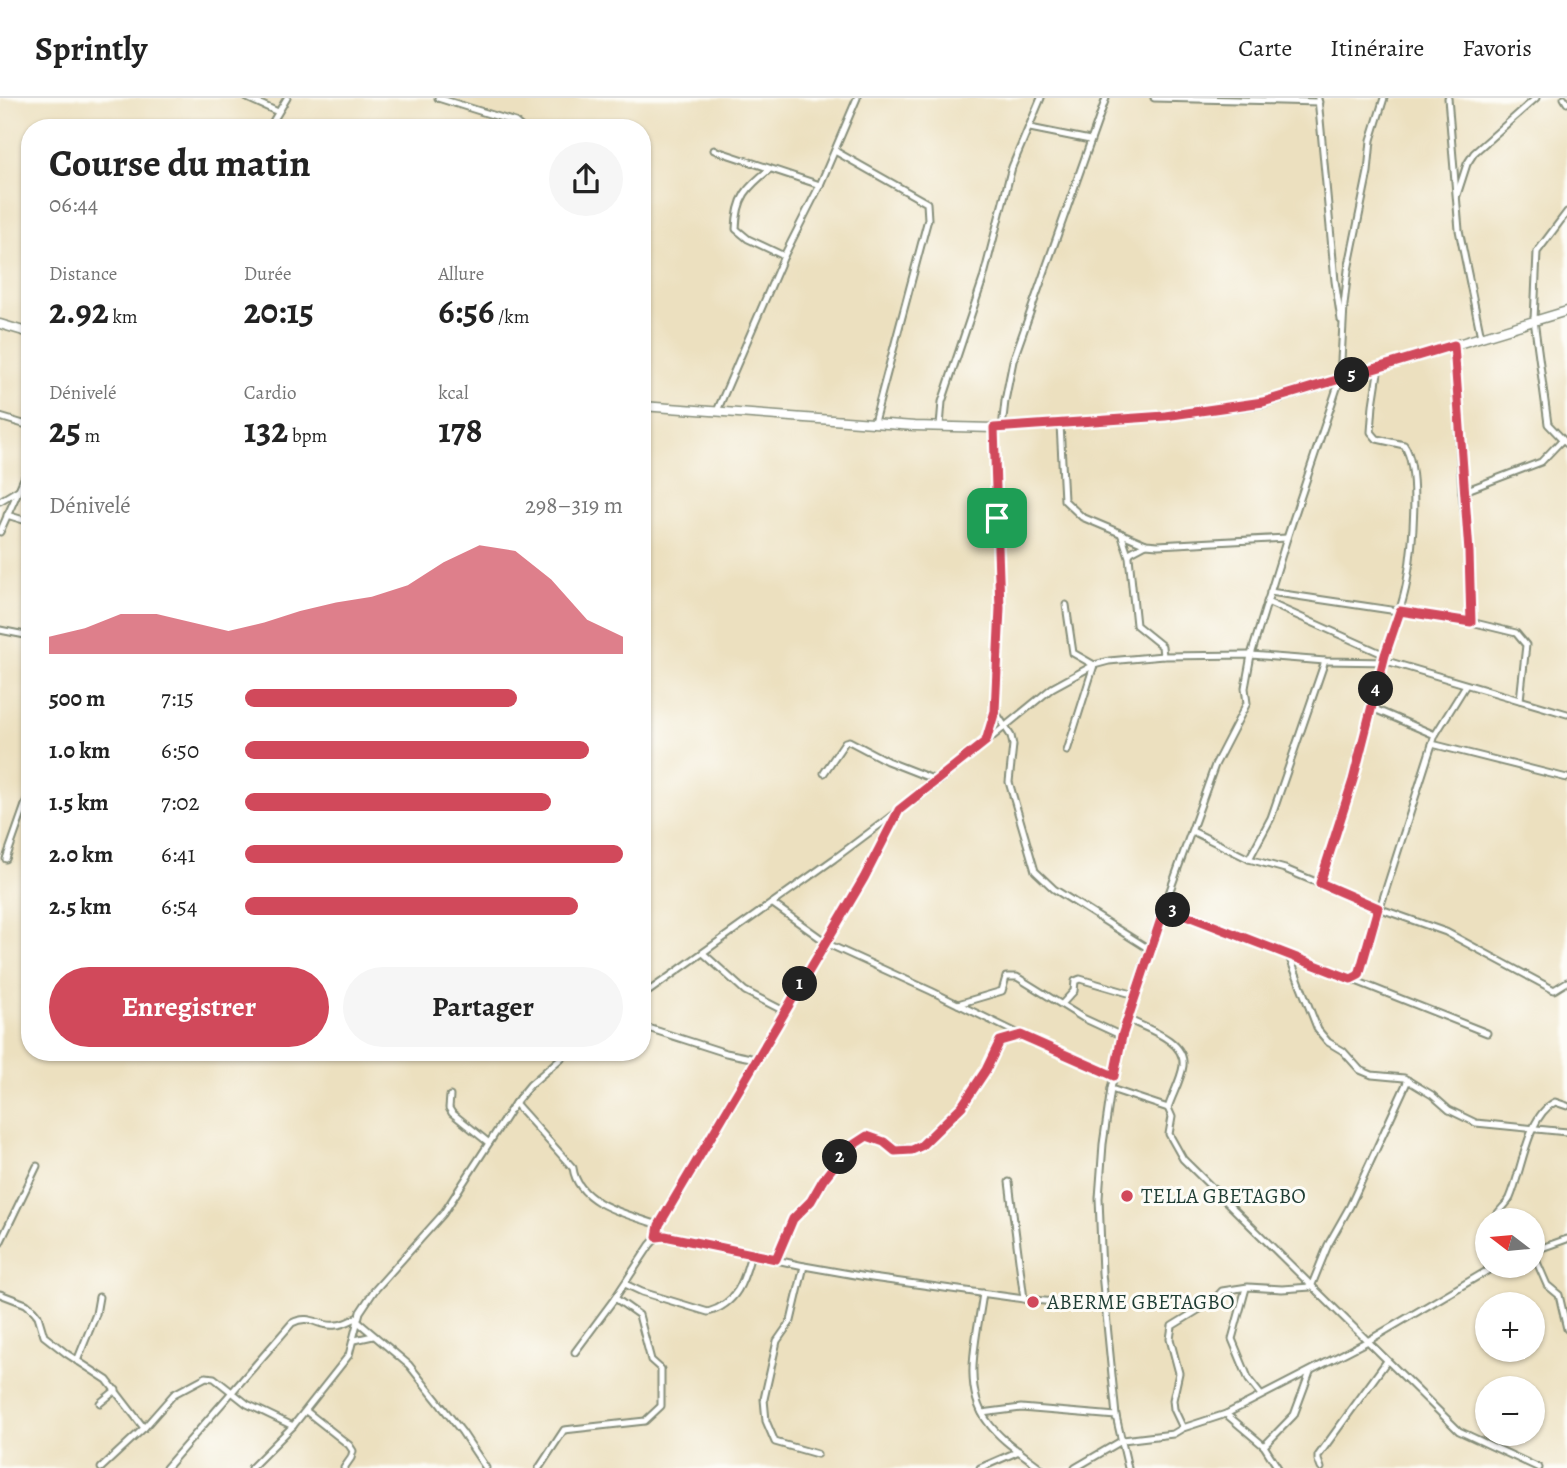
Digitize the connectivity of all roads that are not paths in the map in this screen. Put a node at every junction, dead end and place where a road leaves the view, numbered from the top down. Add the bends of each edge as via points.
1 (247, 98) edge
2 (287, 98) edge
3 (438, 98) edge
4 (858, 98) edge
5 (1041, 98) edge
6 (1106, 98) edge
7 (1154, 98) edge
8 (1384, 98) edge
9 (1448, 98) edge
10 (1536, 98) edge
11 (1564, 98) edge
12 (1319, 100) edge
13 (1567, 103) edge
14 (278, 113) junction
15 (274, 119) edge
16 (505, 119) edge
17 (1030, 128) junction
18 (1090, 140) junction
19 (714, 150) dead end
20 (835, 152) junction
21 (770, 169) junction
22 (820, 185) junction
23 (1456, 198) junction
24 (1567, 212) edge
25 (784, 256) junction
26 (1567, 310) edge
27 (1534, 320) junction
28 (0, 324) edge
29 (1342, 327) junction
30 (21, 330) edge
31 (1481, 337) junction
32 (1454, 345) junction
33 (1379, 366) junction
34 (1340, 379) junction
35 (651, 407) edge
36 (717, 411) junction
37 (0, 417) edge
38 (874, 422) junction
39 (21, 423) edge
40 (1060, 424) junction
41 (940, 426) junction
42 (998, 428) junction
43 (1565, 442) edge
44 (21, 485) edge
45 (19, 489) junction
46 (1462, 492) junction
47 (0, 501) edge
48 (7, 515) junction
49 (21, 519) edge
50 (0, 532) edge
51 (1121, 533) junction
52 (1287, 538) junction
53 (1146, 544) junction
54 (1129, 557) junction
55 (1270, 592) junction
56 (1267, 602) junction
57 (1066, 605) dead end
58 (1400, 611) junction
59 (1471, 622) junction
60 (0, 630) edge
61 (21, 634) edge
62 (1251, 655) junction
63 (1385, 655) junction
64 (1163, 656) junction
65 (1325, 661) junction
66 (1383, 662) junction
67 (1094, 665) junction
68 (1466, 685) junction
69 (1520, 701) junction
70 (1371, 708) junction
71 (995, 711) junction
72 (1567, 714) edge
73 (1004, 726) junction
74 (1435, 735) junction
75 (986, 741) junction
76 (1433, 744) junction
77 (1067, 751) dead end
78 (824, 773) dead end
79 (1567, 778) edge
80 (938, 781) junction
81 (899, 810) junction
82 (21, 816) edge
83 (1192, 831) junction
84 (6, 859) dead end
85 (1249, 859) junction
86 (1320, 883) junction
87 (773, 904) junction
88 (1165, 907) junction
89 (1378, 908) junction
90 (825, 942) junction
91 (1149, 949) junction
92 (703, 953) junction
93 (1289, 955) junction
94 (1351, 979) junction
95 (1567, 982) edge
96 (651, 990) edge
97 (1135, 995) junction
98 (958, 1004) junction
99 (1062, 1004) junction
100 (784, 1011) junction
101 (1127, 1019) junction
102 (651, 1029) edge
103 (1487, 1033) dead end
104 (1021, 1035) junction
105 (1122, 1036) junction
106 (756, 1059) junction
107 (557, 1061) edge
108 (1114, 1076) junction
109 (1408, 1080) junction
110 (1111, 1089) junction
111 (450, 1096) dead end
112 (515, 1103) junction
113 (1567, 1106) edge
114 (1168, 1108) junction
115 (1532, 1130) junction
116 (1567, 1132) edge
117 (489, 1143) junction
118 (37, 1166) dead end
119 (1009, 1182) dead end
120 (1501, 1208) edge
121 (659, 1225) junction
122 (657, 1237) junction
123 (1567, 1239) edge
124 (0, 1243) edge
125 (1545, 1247) edge
126 (751, 1254) junction
127 (776, 1259) junction
128 (804, 1266) junction
129 (1475, 1277) edge
130 (1544, 1278) edge
131 (625, 1284) junction
132 (1311, 1287) junction
133 (1246, 1288) junction
134 (983, 1293) junction
135 (0, 1294) edge
136 (99, 1297) dead end
137 (615, 1298) junction
138 (1024, 1299) junction
139 (1106, 1307) junction
140 (358, 1319) junction
141 (1567, 1329) edge
142 (373, 1336) junction
143 (355, 1340) junction
144 (1366, 1342) junction
145 (575, 1352) dead end
146 (77, 1361) junction
147 (1387, 1361) junction
148 (1310, 1372) junction
149 (116, 1390) junction
150 (232, 1394) junction
151 (1261, 1395) junction
152 (100, 1403) dead end
153 (306, 1411) junction
154 (982, 1413) junction
155 (1226, 1414) junction
156 (1116, 1416) junction
157 (293, 1426) junction
158 (144, 1428) junction
159 (1183, 1428) junction
160 (1123, 1440) junction
161 (1264, 1446) junction
162 (1019, 1451) junction
163 (817, 1454) dead end
164 (101, 1468) edge
165 (166, 1468) edge
166 (251, 1468) edge
167 (344, 1468) edge
168 (486, 1468) edge
169 (539, 1468) edge
170 (980, 1468) edge
171 (1041, 1468) edge
172 (1075, 1468) edge
173 (1128, 1468) edge
174 (1278, 1468) edge
175 (1321, 1468) edge
176 (1539, 1468) edge

1 - 14 street
2 - 14 street
3 - 16 street
4 - 20 street
5 - 17 street
6 - 18 street
7 - 12 street
8 - 29 street via 1371,140
9 - 23 street
10 - 23 street via 1474,153
11 - 13 street
12 - 29 street
14 - 15 street
17 - 18 street
17 - 41 street via 1012,167 983,279 942,401
18 - 42 street via 1013,361
19 - 21 street
20 - 22 street
20 - 38 street via 927,203 928,219
21 - 22 street
21 - 25 street via 748,186 736,229
22 - 25 street
23 - 31 street
24 - 27 street via 1536,252
25 - 36 street
26 - 27 main road
27 - 31 main road
27 - 43 street via 1548,424
28 - 30 main road
29 - 34 street
31 - 32 main road
32 - 33 main road
32 - 46 street
33 - 34 main road
33 - 58 street via 1371,432 1377,439 1404,445 1413,464 1413,531
34 - 40 main road via 1251,404
34 - 52 street
35 - 36 main road
36 - 38 main road
37 - 39 street
38 - 41 main road
40 - 42 main road
40 - 51 street via 1064,500 1082,517
41 - 42 main road
42 - 71 street via 1000,608
43 - 46 street via 1541,462
44 - 45 street
45 - 47 street
45 - 48 street
46 - 59 street
48 - 49 street
48 - 50 street
51 - 53 street
51 - 54 street
52 - 53 street
52 - 55 street
53 - 54 street
54 - 64 street via 1136,625 1162,646
55 - 56 street
55 - 58 street
56 - 62 street
56 - 63 street
57 - 67 street via 1073,653
58 - 59 street
58 - 63 street
59 - 69 street via 1516,633 1523,640
60 - 61 street
62 - 64 street
62 - 65 street
62 - 83 street via 1247,703 1223,746
63 - 66 street
64 - 67 street
65 - 66 street
65 - 85 street via 1271,818
66 - 68 street
66 - 70 street
67 - 73 street via 1052,688
67 - 77 street
68 - 69 street
68 - 74 street
69 - 72 street
70 - 74 street
70 - 86 street
71 - 73 street
71 - 75 street
73 - 75 street
73 - 91 street via 1013,745 1009,782 1035,871 1054,889
74 - 76 street
75 - 80 street
76 - 79 street
76 - 89 street
78 - 80 street via 849,741
80 - 81 street
81 - 87 street
81 - 90 street
82 - 84 street
83 - 85 street
83 - 88 street
85 - 86 street
86 - 89 street
87 - 90 street
87 - 92 street
88 - 91 street
88 - 93 street
89 - 94 street via 1359,975
89 - 95 street via 1446,932 1554,990
90 - 98 street
90 - 100 street
91 - 97 street
92 - 96 street
92 - 100 street via 745,991
93 - 94 street
93 - 109 street via 1322,1037 1360,1070
94 - 103 street
97 - 99 street via 1077,979 1074,991
97 - 101 street
98 - 99 street via 1002,991 1008,976
98 - 104 street
99 - 105 street
100 - 106 street
101 - 105 street
101 - 114 street via 1166,1038 1178,1050 1183,1065
102 - 106 street
104 - 108 street
104 - 127 street via 999,1043 962,1106 916,1149 895,1151 867,1136 847,1149 793,1219
105 - 108 street
106 - 121 street
107 - 112 street
108 - 110 street
109 - 115 street via 1462,1118
109 - 132 street
110 - 114 street
110 - 139 street via 1100,1198
111 - 117 street via 452,1113
112 - 117 street
112 - 121 street via 595,1200
113 - 115 street via 1549,1105
114 - 132 street via 1172,1117 1169,1134 1183,1159
115 - 116 street
115 - 120 street via 1509,1201
117 - 140 street via 443,1214 374,1291
118 - 124 street
119 - 138 street
121 - 122 street
122 - 126 street
122 - 131 street
123 - 125 street
126 - 127 street
126 - 131 street via 734,1296 708,1312
127 - 128 street
128 - 134 street
128 - 163 street via 791,1321 778,1341 765,1410 775,1442
129 - 144 street
130 - 141 street via 1559,1295
131 - 137 street
132 - 133 street
132 - 144 street
133 - 151 street via 1232,1339 1249,1380
133 - 159 street via 1222,1291 1172,1326 1170,1339 1178,1373 1174,1409
134 - 138 street
134 - 154 street via 972,1377
135 - 146 street via 26,1304 38,1317 44,1336
136 - 146 street
137 - 145 street
137 - 169 street via 639,1314 651,1360 661,1369 661,1406 645,1421 564,1430
138 - 139 street
139 - 156 street
140 - 142 street
140 - 143 street
140 - 150 street via 335,1326 308,1318 292,1323
142 - 143 street
142 - 168 street via 409,1365
143 - 153 street via 349,1355
144 - 147 street
144 - 148 street
146 - 149 street
147 - 175 street via 1318,1456
147 - 176 street via 1459,1431
148 - 151 street
148 - 161 street via 1294,1415
149 - 152 street
149 - 158 street
150 - 157 street
150 - 158 street via 215,1378 199,1379 174,1394
150 - 165 street
151 - 155 street
153 - 157 street
153 - 167 street via 353,1451
154 - 156 street via 1021,1408
154 - 162 street
155 - 159 street
155 - 161 street
156 - 160 street
157 - 166 street
158 - 164 street
159 - 160 street
160 - 172 street
160 - 173 street
161 - 174 street
162 - 170 street
162 - 171 street

